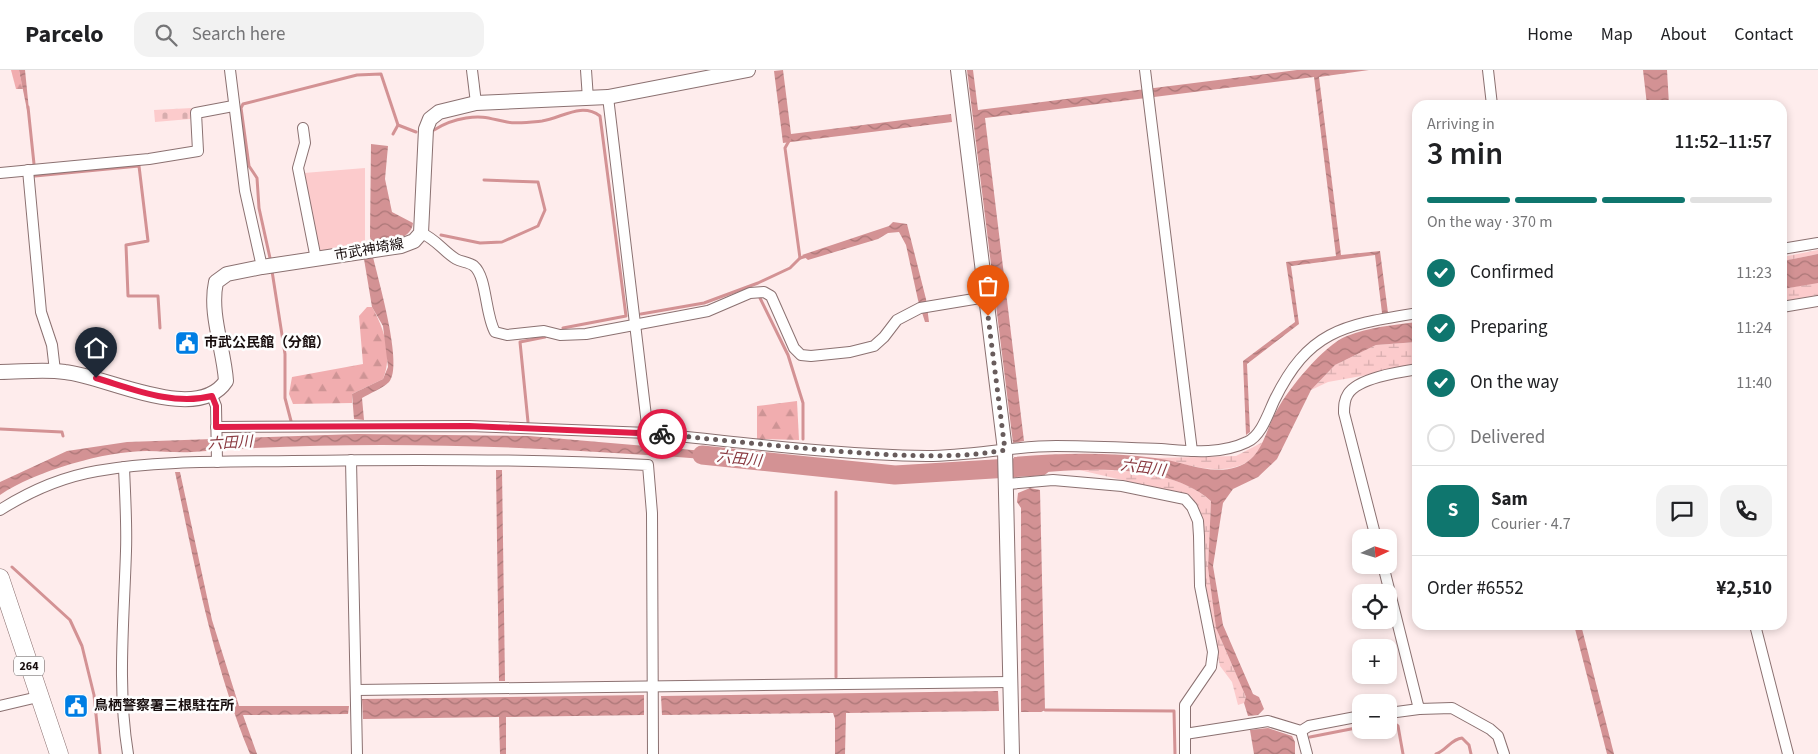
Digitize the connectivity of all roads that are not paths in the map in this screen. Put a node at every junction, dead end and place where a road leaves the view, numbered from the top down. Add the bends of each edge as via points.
1 (230, 70) edge
2 (472, 70) edge
3 (586, 70) edge
4 (748, 70) edge
5 (958, 70) edge
6 (1145, 70) edge
7 (1488, 70) edge
8 (608, 97) junction
9 (588, 99) junction
10 (1491, 100) edge
11 (476, 103) junction
12 (233, 106) junction
13 (304, 128) dead end
14 (28, 170) junction
15 (0, 172) edge
16 (421, 233) junction
17 (1818, 243) edge
18 (1787, 248) edge
19 (316, 259) junction
20 (262, 267) junction
21 (986, 297) junction
22 (1818, 301) edge
23 (1787, 306) edge
24 (1412, 313) edge
25 (636, 326) junction
26 (1412, 370) edge
27 (55, 371) junction
28 (0, 372) edge
29 (212, 396) junction
30 (216, 427) junction
31 (648, 433) junction
32 (1005, 450) junction
33 (1192, 451) junction
34 (351, 460) junction
35 (217, 462) junction
36 (124, 467) junction
37 (1008, 484) junction
38 (0, 510) edge
39 (1374, 529) edge
40 (1384, 574) edge
41 (0, 578) edge
42 (1756, 630) edge
43 (1011, 682) junction
44 (653, 686) junction
45 (356, 690) junction
46 (38, 697) junction
47 (0, 706) edge
48 (1419, 709) junction
49 (1397, 712) edge
50 (1352, 718) edge
51 (1302, 731) junction
52 (1184, 734) junction
53 (59, 754) edge
54 (128, 754) edge
55 (357, 754) edge
56 (653, 754) edge
57 (1012, 754) edge
58 (1185, 754) edge
59 (1308, 754) edge
60 (1504, 754) edge
61 (1788, 754) edge

1 - 12 street
2 - 11 street
3 - 9 street
4 - 8 main road, 市武神埼線
5 - 21 main road
6 - 33 street
7 - 10 street
8 - 9 main road, 市武神埼線
8 - 25 street
9 - 11 main road, 市武神埼線
11 - 16 main road, 市武神埼線 via 444,110 430,119 426,129
12 - 14 street via 196,113 198,151 149,159
12 - 20 street via 245,191
13 - 19 street via 305,143 298,168
14 - 15 street
14 - 27 street via 41,312 52,345
16 - 19 main road, 市武神埼線 via 414,241 402,246
16 - 25 street via 432,237 456,260 472,264 480,273 489,321 495,332 507,335 544,331 560,335 586,334
17 - 18 street
19 - 20 main road, 市武神埼線
20 - 29 main road, 市武神埼線 via 227,274 216,282 218,330 226,381
21 - 25 street via 923,306 897,320 874,346 811,356 801,355 794,348 771,296 764,292 750,294 708,312
21 - 32 main road
22 - 23 street
24 - 33 street via 1350,326 1319,340 1303,354 1284,381 1262,426 1249,442 1223,451
25 - 31 street
26 - 39 street via 1360,384 1349,391 1344,400 1344,413
27 - 28 main road
27 - 29 main road via 184,400
29 - 30 street via 216,406
30 - 31 street via 469,426
30 - 35 street
31 - 32 street via 879,454 927,456
32 - 33 street via 1054,446
32 - 37 main road
34 - 35 street
34 - 44 street via 502,459 648,465 652,513
34 - 45 street
35 - 36 street
36 - 38 street via 96,471 30,491
36 - 54 street via 126,550 122,688
37 - 43 main road
37 - 52 street via 1053,480 1122,486 1185,498 1192,507 1198,529 1200,586 1212,652 1211,667 1185,705
40 - 48 street
41 - 46 highway, 264
42 - 61 street
43 - 44 street
43 - 57 main road
44 - 45 street
44 - 56 street
45 - 55 street
46 - 47 street
46 - 53 highway, 264
48 - 49 street
48 - 60 street via 1452,708 1498,736
50 - 51 street via 1309,726
51 - 52 street via 1268,721
51 - 59 street
52 - 58 street

